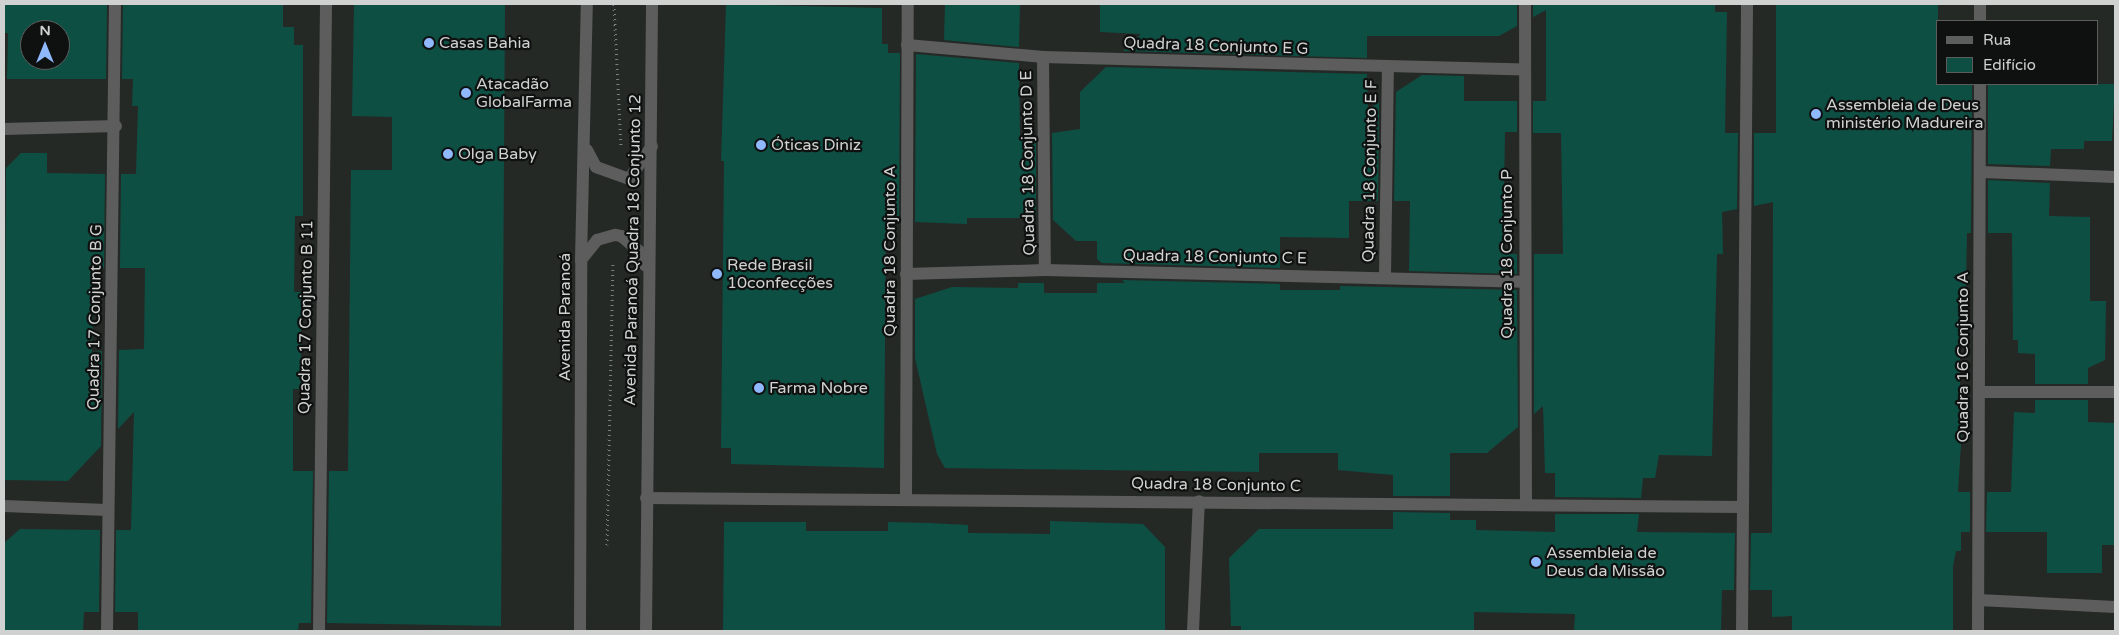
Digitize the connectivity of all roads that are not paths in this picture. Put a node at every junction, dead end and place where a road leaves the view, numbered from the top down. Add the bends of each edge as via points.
1 (115, 4) edge
2 (326, 4) edge
3 (587, 4) edge
4 (652, 4) edge
5 (908, 4) edge
6 (1525, 4) edge
7 (1747, 4) edge
8 (1980, 4) edge
9 (1980, 20) edge
10 (907, 45) junction
11 (1043, 57) junction
12 (1388, 67) junction
13 (1524, 70) junction
14 (1980, 85) edge
15 (116, 126) junction
16 (4, 129) edge
17 (652, 146) junction
18 (586, 150) junction
19 (1981, 172) junction
20 (2115, 178) edge
21 (581, 260) junction
22 (647, 270) junction
23 (1045, 270) junction
24 (906, 274) junction
25 (1385, 276) junction
26 (1523, 282) junction
27 (1979, 392) junction
28 (2115, 392) edge
29 (646, 498) junction
30 (906, 499) junction
31 (1199, 501) junction
32 (1526, 505) junction
33 (4, 506) edge
34 (1743, 507) junction
35 (107, 510) junction
36 (1978, 600) junction
37 (2115, 607) edge
38 (107, 631) edge
39 (319, 631) edge
40 (580, 631) edge
41 (646, 631) edge
42 (1193, 631) edge
43 (1742, 631) edge
44 (1978, 631) edge

1 - 15 street, Quadra 17 Conjunto B G
2 - 39 street, Quadra 17 Conjunto B 11
3 - 18 street, Avenida Paranoá
4 - 17 street, Avenida Paranoá Quadra 18 Conjunto 12
5 - 10 street, Quadra 18 Conjunto A
6 - 13 street, Quadra 18 Conjunto P
7 - 34 street
8 - 9 street
10 - 11 street, Quadra 18 Conjunto E G
10 - 24 street, Quadra 18 Conjunto A
11 - 12 street, Quadra 18 Conjunto E G
11 - 23 street, Quadra 18 Conjunto D E
12 - 13 street, Quadra 18 Conjunto E G
12 - 25 street, Quadra 18 Conjunto E F
13 - 26 street, Quadra 18 Conjunto P
14 - 19 street, Quadra 16 Conjunto A
15 - 16 street
15 - 35 street, Quadra 17 Conjunto B G
17 - 18 street via 629,179 596,167
17 - 22 street, Avenida Paranoá Quadra 18 Conjunto 12
18 - 21 street, Avenida Paranoá
19 - 20 street
19 - 27 street, Quadra 16 Conjunto A
21 - 22 street via 597,240 615,235 621,236 641,253
21 - 40 street, Avenida Paranoá
22 - 29 street, Avenida Paranoá Quadra 18 Conjunto 12
23 - 24 street, Quadra 18 Conjunto C E
23 - 25 street, Quadra 18 Conjunto C E
24 - 30 street, Quadra 18 Conjunto A
25 - 26 street, Quadra 18 Conjunto C E
26 - 32 street, Quadra 18 Conjunto P
27 - 28 street
27 - 36 street, Quadra 16 Conjunto A
29 - 30 street, Quadra 18 Conjunto C
29 - 41 street, Avenida Paranoá Quadra 18 Conjunto 12
30 - 31 street, Quadra 18 Conjunto C
31 - 32 street, Quadra 18 Conjunto C
31 - 42 street
32 - 34 street, Quadra 18 Conjunto C
33 - 35 street
34 - 43 street
35 - 38 street, Quadra 17 Conjunto B G
36 - 37 street
36 - 44 street, Quadra 16 Conjunto A

